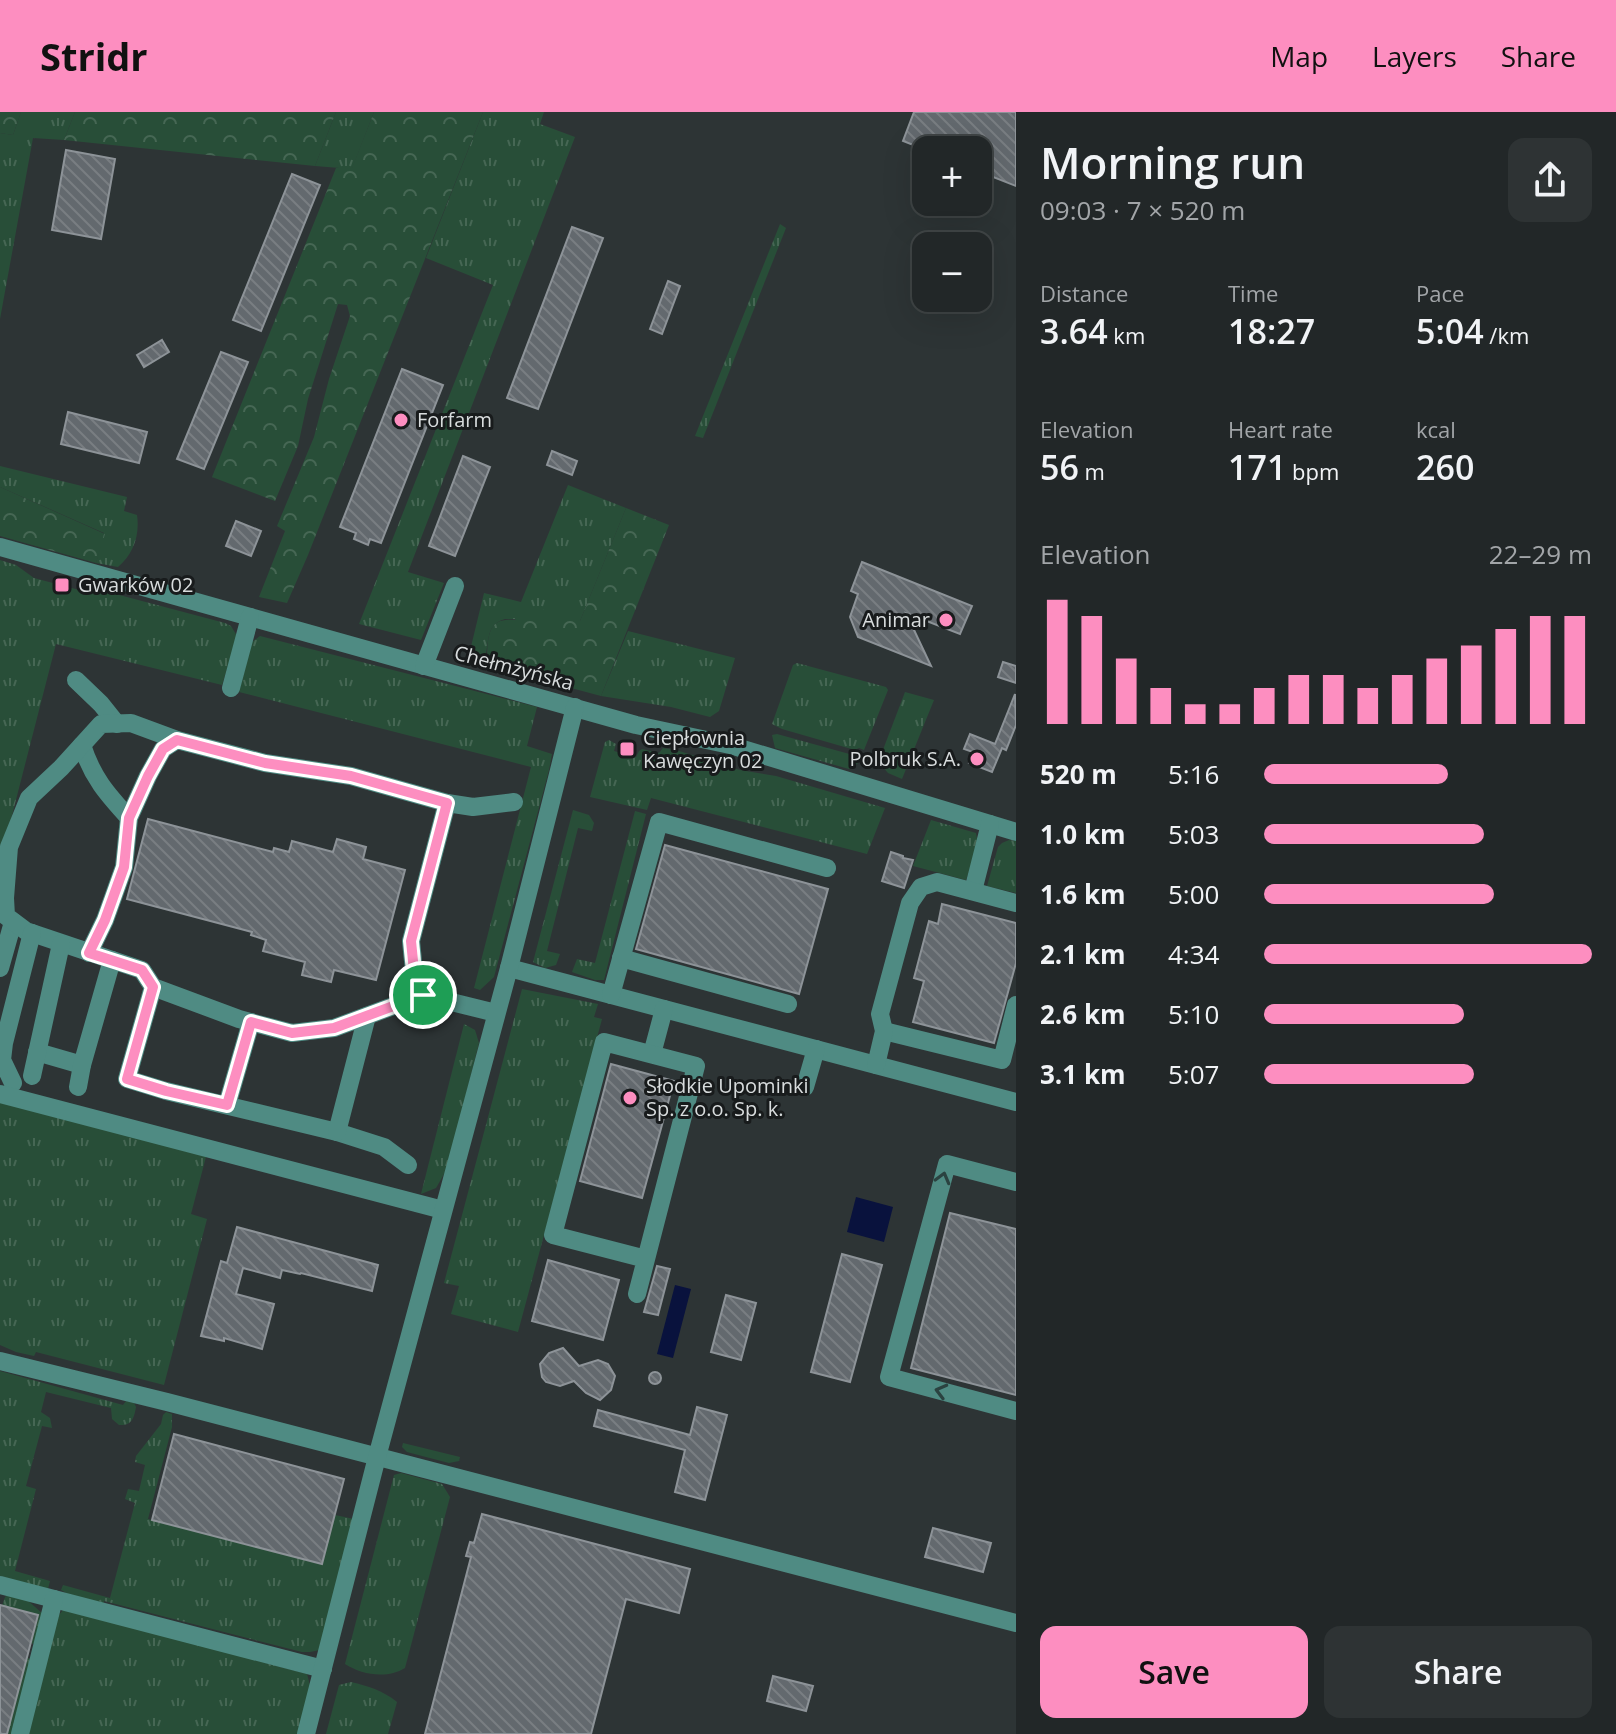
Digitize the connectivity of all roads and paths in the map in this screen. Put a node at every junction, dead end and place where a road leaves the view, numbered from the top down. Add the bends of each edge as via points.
1 (0, 547) edge
2 (455, 586) dead end
3 (250, 617) junction
4 (424, 666) junction
5 (76, 680) dead end
6 (231, 688) dead end
7 (575, 707) junction
8 (117, 724) junction
9 (177, 740) junction
10 (82, 745) junction
11 (514, 802) dead end
12 (447, 803) junction
13 (129, 818) junction
14 (990, 824) junction
15 (1016, 832) edge
16 (827, 868) dead end
17 (975, 883) dead end
18 (1016, 903) edge
19 (13, 922) junction
20 (32, 933) junction
21 (61, 944) junction
22 (89, 953) junction
23 (621, 958) junction
24 (112, 960) junction
25 (0, 968) edge
26 (509, 968) junction
27 (153, 987) junction
28 (423, 995) junction
29 (611, 995) junction
30 (788, 1004) dead end
31 (1016, 1005) edge
32 (664, 1009) junction
33 (496, 1013) junction
34 (367, 1016) junction
35 (251, 1022) junction
36 (884, 1031) junction
37 (2, 1049) edge
38 (816, 1049) junction
39 (37, 1052) junction
40 (652, 1054) junction
41 (82, 1065) junction
42 (876, 1065) junction
43 (32, 1076) dead end
44 (78, 1087) dead end
45 (805, 1087) dead end
46 (7, 1089) edge
47 (1016, 1102) edge
48 (227, 1105) junction
49 (337, 1132) junction
50 (408, 1165) dead end
51 (1016, 1182) edge
52 (443, 1210) junction
53 (646, 1259) junction
54 (637, 1294) dead end
55 (0, 1361) edge
56 (1016, 1411) edge
57 (377, 1457) junction
58 (0, 1585) edge
59 (54, 1599) junction
60 (1016, 1623) edge
61 (323, 1669) junction
62 (20, 1734) edge
63 (306, 1734) edge

1 - 3 street, Chełmżyńska
2 - 4 street
3 - 4 street, Chełmżyńska
3 - 6 street
4 - 7 street, Chełmżyńska
5 - 8 street
7 - 14 street, Chełmżyńska via 730,745
7 - 26 street
8 - 9 street via 131,723
8 - 10 street via 101,724
9 - 12 street via 265,763 351,776
9 - 13 street via 163,749
10 - 13 street via 104,792
10 - 19 street via 29,798 9,847 5,898 6,916
11 - 12 street via 473,807
12 - 28 street via 411,941 415,981
13 - 22 street via 124,867
14 - 15 street, Chełmżyńska
14 - 17 street
16 - 23 street via 659,822
18 - 36 street via 937,882 921,887 910,903 880,1014
19 - 20 street
19 - 25 street
20 - 21 street
20 - 37 street
21 - 22 street
21 - 39 street
22 - 24 street
23 - 29 street
23 - 30 street
24 - 27 street via 142,970
24 - 41 street
26 - 29 street
26 - 33 street
27 - 35 street
27 - 48 street via 127,1079
28 - 33 street
28 - 34 street
29 - 32 street
31 - 36 street via 1002,1060
32 - 38 street
32 - 40 street
33 - 52 street
34 - 35 street via 334,1028 292,1033
34 - 49 street
35 - 48 street
36 - 42 street
37 - 46 street
38 - 42 street
38 - 45 street
39 - 41 street
39 - 43 street
40 - 53 street via 696,1066
40 - 53 street via 604,1042 553,1235
41 - 44 street
42 - 47 street
46 - 52 street
48 - 49 street
49 - 50 street via 384,1147
56 -> 51 street via 889,1377 947,1164
52 - 57 street
53 - 54 street
55 - 57 street
57 - 60 street
57 - 61 street
58 - 59 street
59 - 61 street
59 - 62 street
61 - 63 street

